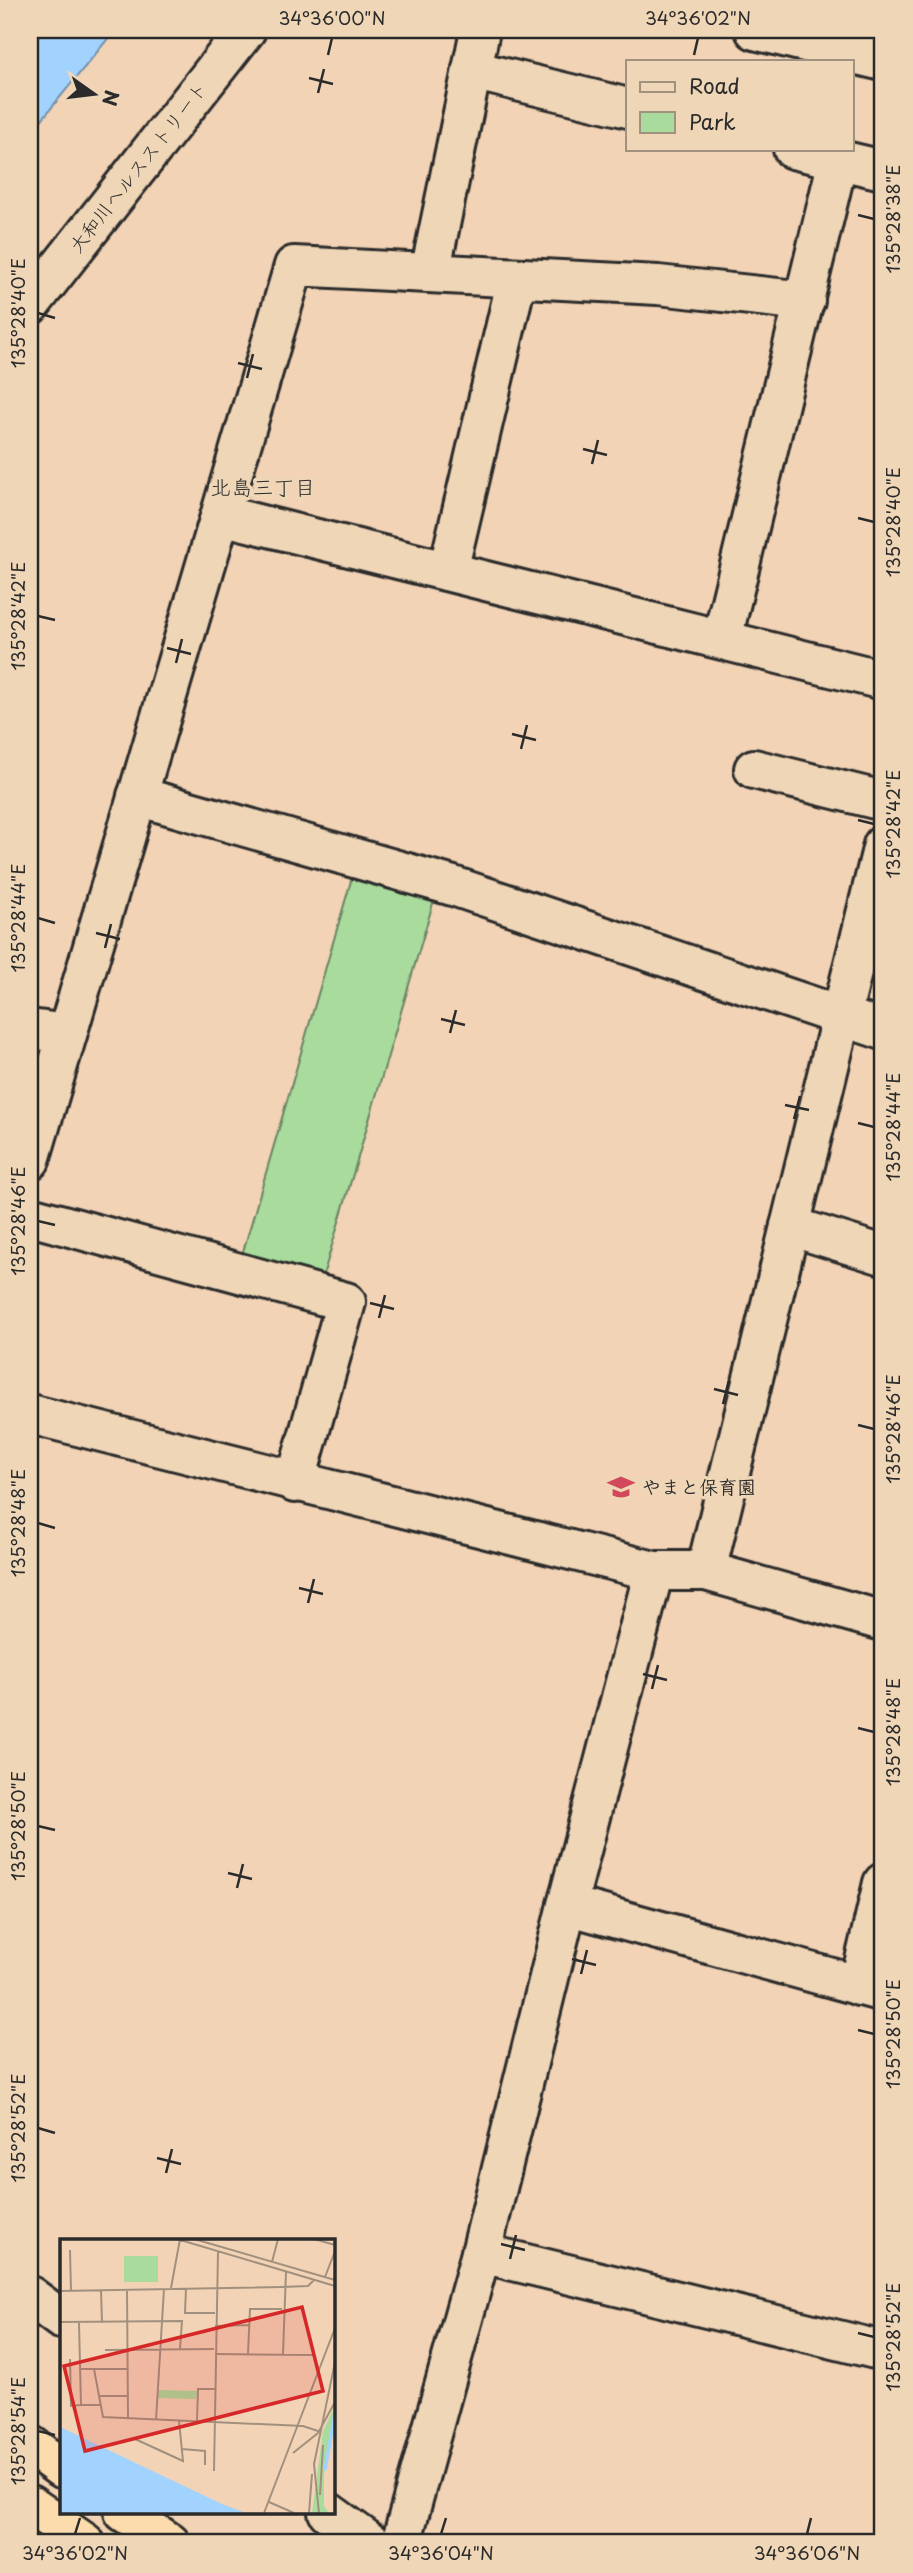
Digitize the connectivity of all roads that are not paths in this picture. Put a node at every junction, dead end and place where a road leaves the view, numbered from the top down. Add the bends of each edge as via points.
1 (246, 30) edge
2 (480, 30) edge
3 (755, 30) edge
4 (883, 61) edge
5 (472, 70) junction
6 (626, 108) edge
7 (797, 150) edge
8 (838, 160) junction
9 (883, 170) edge
10 (429, 273) junction
11 (517, 278) junction
12 (805, 301) junction
13 (30, 305) edge
14 (220, 514) junction
15 (448, 571) junction
16 (722, 639) junction
17 (883, 680) edge
18 (754, 769) dead end
19 (136, 796) junction
20 (883, 801) edge
21 (883, 845) edge
22 (841, 1018) junction
23 (883, 1030) edge
24 (48, 1031) edge
25 (30, 1160) edge
26 (30, 1216) edge
27 (790, 1226) junction
28 (883, 1255) edge
29 (30, 1415) edge
30 (295, 1483) junction
31 (654, 1571) junction
32 (706, 1571) junction
33 (883, 1621) edge
34 (883, 1883) edge
35 (567, 1905) junction
36 (871, 1989) edge
37 (481, 2253) junction
38 (30, 2296) edge
39 (60, 2318) edge
40 (883, 2351) edge
41 (30, 2445) edge
42 (60, 2467) edge
43 (30, 2505) edge
44 (127, 2514) edge
45 (330, 2514) edge
46 (85, 2543) edge
47 (170, 2543) edge
48 (371, 2543) edge
49 (401, 2543) edge

1 - 13 street, 大和川ヘルスストリート
2 - 5 street
3 - 4 street
5 - 6 street
5 - 10 street
7 - 8 street
8 - 9 street
8 - 12 street
10 - 11 street
10 - 14 street via 294,266
11 - 12 street via 658,285
11 - 15 street
12 - 16 street
14 - 15 street
14 - 19 street
15 - 16 street
16 - 17 street
18 - 20 street
19 - 22 street via 453,886
19 - 24 street
21 - 22 street
22 - 23 street
22 - 27 street
24 - 25 street
26 - 30 street via 346,1302
27 - 28 street
27 - 32 street
29 - 30 street
30 - 31 street
31 - 32 street
31 - 35 street
32 - 33 street
34 - 36 street
35 - 36 street
35 - 37 street
37 - 40 street
37 - 49 street
38 - 39 street
41 - 42 highway
43 - 46 highway
44 - 47 highway
45 - 48 street

